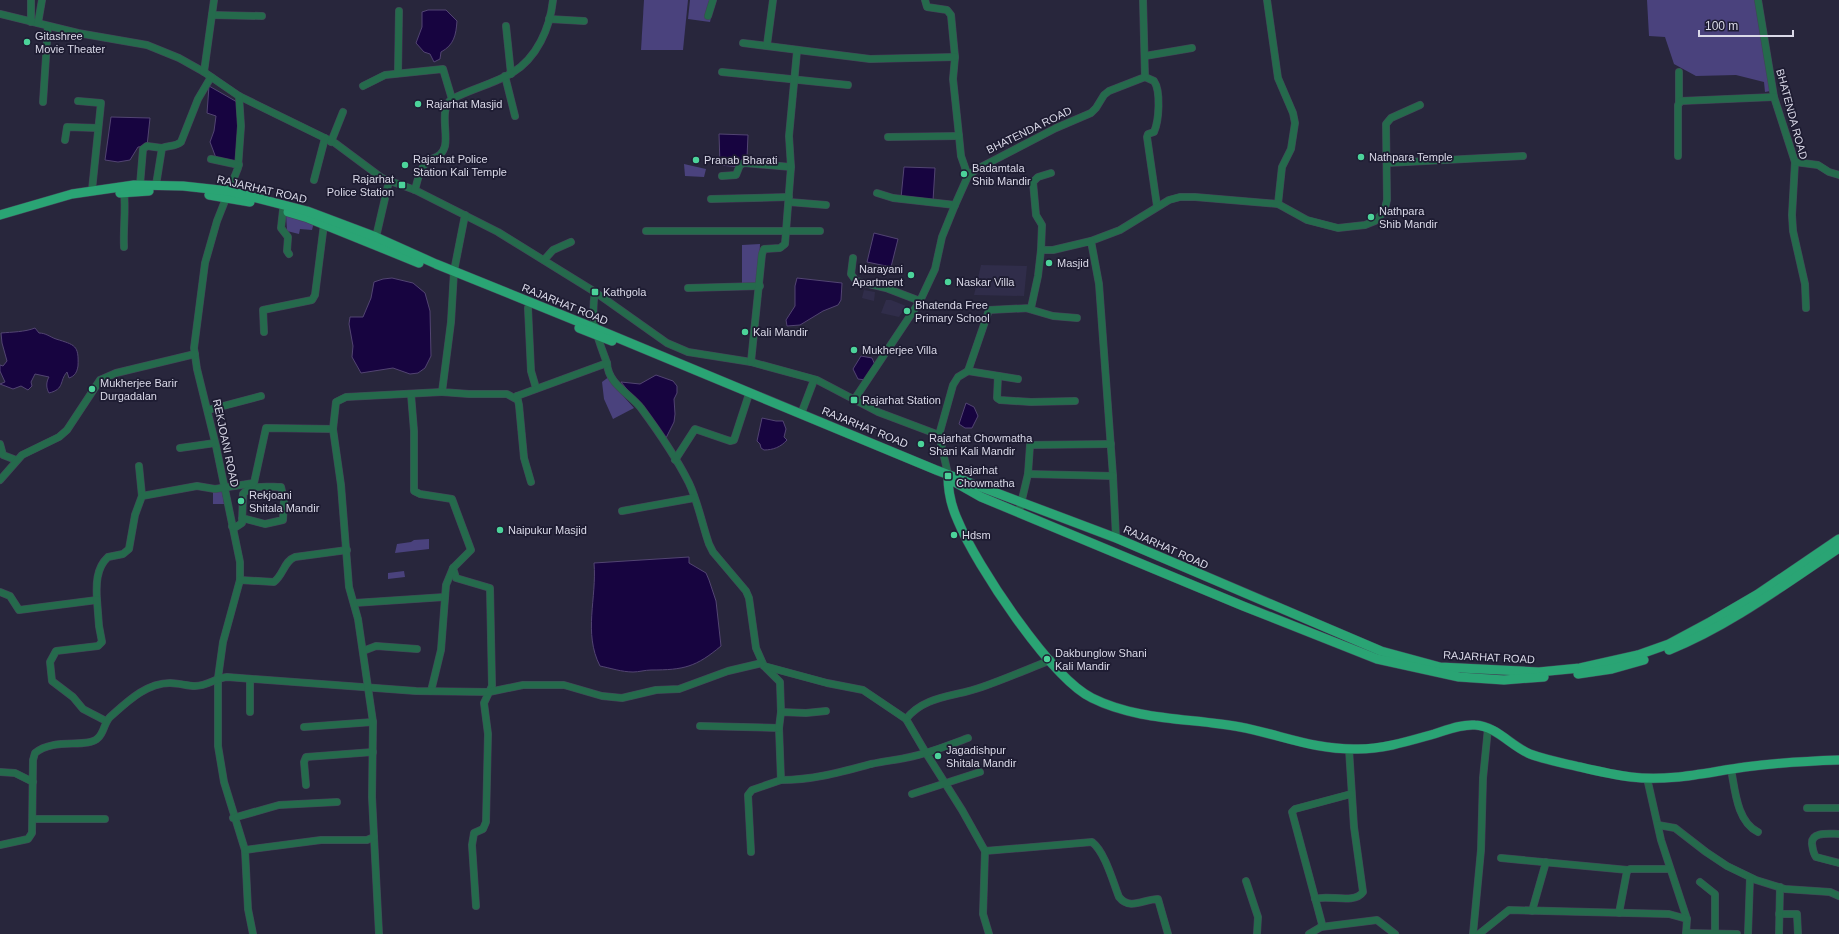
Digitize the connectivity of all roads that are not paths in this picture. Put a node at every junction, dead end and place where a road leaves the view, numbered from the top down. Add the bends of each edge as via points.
1 (32, 0) edge
2 (42, 0) edge
3 (214, 0) edge
4 (554, 0) edge
5 (712, 0) edge
6 (773, 0) edge
7 (925, 0) edge
8 (1143, 0) edge
9 (1267, 0) edge
10 (1758, 0) edge
11 (399, 12) dead end
12 (0, 14) edge
13 (212, 15) junction
14 (262, 16) dead end
15 (708, 16) dead end
16 (549, 19) junction
17 (584, 21) dead end
18 (34, 22) junction
19 (48, 26) junction
20 (506, 26) dead end
21 (743, 43) dead end
22 (767, 45) junction
23 (1192, 48) dead end
24 (797, 51) junction
25 (1145, 56) junction
26 (955, 57) junction
27 (204, 72) junction
28 (722, 72) dead end
29 (1679, 72) dead end
30 (398, 73) junction
31 (508, 75) junction
32 (212, 77) junction
33 (1145, 78) junction
34 (795, 80) junction
35 (848, 85) dead end
36 (362, 86) dead end
37 (239, 96) junction
38 (1774, 98) junction
39 (452, 99) junction
40 (78, 101) dead end
41 (42, 102) dead end
42 (1679, 102) junction
43 (1420, 105) dead end
44 (343, 112) dead end
45 (515, 116) dead end
46 (98, 128) junction
47 (888, 136) dead end
48 (959, 136) junction
49 (65, 140) dead end
50 (328, 140) junction
51 (162, 148) junction
52 (1523, 156) dead end
53 (1678, 156) dead end
54 (211, 159) dead end
55 (1795, 162) junction
56 (1387, 163) junction
57 (239, 164) junction
58 (791, 167) junction
59 (1051, 173) dead end
60 (1839, 175) edge
61 (722, 176) dead end
62 (968, 176) junction
63 (314, 180) dead end
64 (389, 181) junction
65 (140, 185) junction
66 (156, 185) junction
67 (92, 190) junction
68 (415, 190) junction
69 (124, 192) junction
70 (877, 193) dead end
71 (228, 195) junction
72 (711, 199) dead end
73 (789, 200) junction
74 (1278, 204) junction
75 (826, 205) dead end
76 (955, 205) junction
77 (1157, 206) junction
78 (283, 210) junction
79 (465, 214) junction
80 (0, 215) edge
81 (0, 220) edge
82 (324, 224) junction
83 (646, 231) dead end
84 (820, 231) dead end
85 (786, 232) junction
86 (376, 237) junction
87 (1091, 241) junction
88 (571, 242) dead end
89 (124, 247) dead end
90 (1041, 250) junction
91 (289, 254) dead end
92 (853, 258) dead end
93 (544, 260) junction
94 (454, 275) junction
95 (760, 286) junction
96 (688, 288) dead end
97 (595, 292) junction
98 (920, 301) junction
99 (528, 308) junction
100 (1806, 308) dead end
101 (1029, 309) junction
102 (1077, 318) dead end
103 (264, 332) dead end
104 (596, 332) junction
105 (194, 354) junction
106 (751, 362) junction
107 (608, 363) junction
108 (968, 371) junction
109 (998, 376) junction
110 (1018, 379) dead end
111 (814, 380) junction
112 (536, 388) junction
113 (442, 392) junction
114 (411, 394) junction
115 (261, 396) dead end
116 (517, 396) junction
117 (748, 397) junction
118 (854, 400) junction
119 (1075, 400) dead end
120 (208, 410) junction
121 (801, 414) junction
122 (333, 428) junction
123 (939, 435) junction
124 (215, 443) junction
125 (0, 444) edge
126 (1111, 444) junction
127 (180, 448) dead end
128 (16, 460) junction
129 (675, 460) junction
130 (139, 466) dead end
131 (1028, 474) junction
132 (948, 476) junction
133 (1113, 476) junction
134 (0, 480) edge
135 (531, 482) dead end
136 (224, 488) junction
137 (142, 496) junction
138 (694, 498) junction
139 (1021, 502) junction
140 (622, 511) dead end
141 (1019, 512) junction
142 (242, 518) junction
143 (232, 526) junction
144 (1116, 538) junction
145 (1839, 539) edge
146 (1839, 548) edge
147 (347, 550) junction
148 (453, 568) junction
149 (240, 580) junction
150 (0, 592) edge
151 (445, 597) junction
152 (97, 600) junction
153 (354, 603) junction
154 (417, 649) dead end
155 (363, 651) junction
156 (1051, 660) junction
157 (763, 664) junction
158 (218, 678) junction
159 (250, 679) junction
160 (369, 687) junction
161 (431, 691) junction
162 (489, 692) junction
163 (826, 711) dead end
164 (250, 712) dead end
165 (781, 712) junction
166 (906, 719) junction
167 (106, 721) junction
168 (373, 722) junction
169 (700, 726) dead end
170 (304, 727) dead end
171 (779, 728) junction
172 (1488, 728) junction
173 (968, 738) dead end
174 (1349, 749) junction
175 (373, 752) junction
176 (926, 753) junction
177 (1839, 760) edge
178 (1731, 769) junction
179 (0, 772) edge
180 (980, 772) dead end
181 (1646, 778) junction
182 (781, 780) junction
183 (33, 782) junction
184 (945, 783) junction
185 (306, 785) dead end
186 (912, 794) dead end
187 (1351, 794) junction
188 (337, 802) dead end
189 (1807, 808) dead end
190 (1839, 808) edge
191 (234, 818) junction
192 (33, 819) junction
193 (105, 819) dead end
194 (1658, 824) junction
195 (1758, 832) dead end
196 (1839, 834) edge
197 (374, 836) junction
198 (0, 845) edge
199 (245, 850) junction
200 (985, 851) junction
201 (751, 852) dead end
202 (1501, 858) dead end
203 (1546, 862) junction
204 (1839, 863) edge
205 (1670, 869) junction
206 (1628, 870) junction
207 (1750, 878) junction
208 (1246, 881) dead end
209 (1700, 882) dead end
210 (1780, 887) junction
211 (1839, 896) edge
212 (1315, 899) junction
213 (476, 906) dead end
214 (1532, 911) junction
215 (1619, 913) junction
216 (1779, 914) junction
217 (1687, 919) junction
218 (1321, 927) junction
219 (253, 934) edge
220 (379, 934) edge
221 (989, 934) edge
222 (1168, 934) edge
223 (1257, 934) edge
224 (1309, 934) edge
225 (1395, 934) edge
226 (1473, 934) edge
227 (1479, 934) edge
228 (1686, 934) edge
229 (1714, 934) edge
230 (1737, 934) edge
231 (1748, 934) edge
232 (1779, 934) edge
233 (1798, 934) edge

1 - 18 street
2 - 18 street
3 - 13 street
4 - 16 street
5 - 15 street
6 - 22 street
7 - 26 street via 927,7 950,12
8 - 25 street
9 - 74 street via 1278,78 1295,123 1291,149 1282,168
10 - 38 street, BHATENDA ROAD
11 - 30 street
12 - 18 street
13 - 14 street
13 - 27 street
16 - 17 street
16 - 31 street via 543,38 532,56
18 - 19 street
19 - 27 street via 147,45
19 - 41 street
20 - 31 street
21 - 22 street
22 - 24 street
23 - 25 street
24 - 26 street via 870,59
24 - 34 street
25 - 33 street
26 - 48 street via 953,79
27 - 32 street
28 - 34 street
29 - 42 street
30 - 36 street via 385,75
30 - 39 street via 443,69
31 - 39 street
31 - 45 street
32 - 37 street
32 - 51 street via 198,99 181,142 177,146 167,145
33 - 62 street, BHATENDA ROAD via 1109,91 1091,113 1056,128
33 - 77 street via 1154,81 1158,92 1157,125 1154,132 1147,136
34 - 35 street
34 - 58 street via 789,136
37 - 50 street
37 - 57 street, REKJOANI ROAD
38 - 42 street
38 - 55 street, BHATENDA ROAD
39 - 68 street via 445,111 444,148 438,156 425,163
40 - 46 street via 101,103
42 - 53 street
43 - 56 street via 1387,122
44 - 50 street
46 - 49 street via 67,127
46 - 67 street
47 - 48 street
48 - 62 street via 961,156
50 - 63 street
50 - 64 street
51 - 65 street via 147,146 143,149
51 - 66 street
52 - 56 street
54 - 57 street
55 - 60 street via 1818,165
55 - 100 street, BHATENDA ROAD via 1792,215 1805,284
56 - 74 street via 1387,200 1384,212 1375,221 1365,225 1333,227 1307,220
57 - 71 street, REKJOANI ROAD
58 - 61 street via 744,164 740,165 736,175
58 - 73 street
59 - 90 street via 1035,178 1033,182 1036,215 1042,225
62 - 76 street
64 - 68 street
64 - 86 street
65 - 66 main road, RAJARHAT ROAD
65 - 67 main road, RAJARHAT ROAD
66 - 71 main road, RAJARHAT ROAD
67 - 80 main road, RAJARHAT ROAD
68 - 79 street
69 - 71 main road, RAJARHAT ROAD via 166,191
69 - 81 main road, RAJARHAT ROAD via 75,200
69 - 89 street
70 - 76 street via 893,198
71 - 78 main road, RAJARHAT ROAD
71 - 86 main road, RAJARHAT ROAD via 307,211
71 - 105 street, REKJOANI ROAD via 204,263
72 - 73 street
73 - 75 street
73 - 85 street
74 - 77 street via 1194,197 1169,200
76 - 98 street via 942,237 935,269
77 - 87 street via 1120,230
78 - 82 main road, RAJARHAT ROAD
78 - 91 street via 281,228 288,237
79 - 93 street
79 - 94 street
82 - 94 main road, RAJARHAT ROAD
82 - 103 street via 315,295 312,300 263,310
83 - 85 street
84 - 85 street
85 - 95 street via 783,246 763,251
86 - 94 main road, RAJARHAT ROAD
87 - 90 street via 1053,250
87 - 126 street via 1099,284
88 - 93 street via 553,250
90 - 101 street via 1033,306
92 - 98 street via 851,274 856,281 886,288
93 - 97 street
94 - 99 main road, RAJARHAT ROAD
94 - 104 main road, RAJARHAT ROAD
94 - 113 street
95 - 96 street
95 - 106 street
97 - 104 street via 592,309
97 - 106 street via 667,343 688,352
98 - 118 street
99 - 104 main road, RAJARHAT ROAD
99 - 112 street via 531,371
101 - 102 street via 1053,316
101 - 108 street via 989,310
104 - 107 street
104 - 117 main road, RAJARHAT ROAD
104 - 121 main road, RAJARHAT ROAD
105 - 120 street, REKJOANI ROAD
105 - 128 street via 106,376 100,380 67,430
106 - 111 street
107 - 112 street
107 - 129 street via 608,369 616,384 640,408
108 - 109 street
108 - 123 street via 953,385
109 - 110 street
109 - 119 street via 997,395 1000,400
111 - 118 street
111 - 121 street
112 - 116 street
113 - 114 street
113 - 116 street via 507,394 516,399
114 - 122 street via 339,399 336,402
114 - 148 street via 414,491 452,499 471,550
115 - 120 street
116 - 135 street via 524,458
117 - 129 street via 734,440 730,441 695,429
117 - 132 main road, RAJARHAT ROAD
118 - 123 street
120 - 124 street, REKJOANI ROAD
121 - 132 main road, RAJARHAT ROAD
122 - 136 street via 266,428 254,483
122 - 147 street
123 - 132 street
124 - 127 street
124 - 136 street, REKJOANI ROAD
125 - 128 street via 3,455
126 - 131 street via 1030,446
126 - 133 street
128 - 134 street
129 - 138 street
130 - 137 street
131 - 133 street
131 - 139 street
132 - 139 main road, RAJARHAT ROAD
132 - 141 main road via 981,497
132 - 156 main road via 958,520 968,540 1004,600
133 - 144 street
136 - 137 street via 197,486
136 - 143 street, REKJOANI ROAD
137 - 152 street via 135,515 129,549 124,554 108,557 100,568
138 - 140 street
138 - 157 street via 713,552 749,598 755,645
139 - 141 street
139 - 144 main road, RAJARHAT ROAD
141 - 146 main road via 1377,659 1447,675 1504,680 1612,669 1669,650 1726,621
142 - 142 street via 245,491 250,488 281,487 284,500 283,520 265,524
142 - 143 street via 242,522 236,527
143 - 149 street, REKJOANI ROAD via 240,562
144 - 145 main road, RAJARHAT ROAD via 1381,651 1440,667 1539,672 1613,662 1669,644 1758,594
147 - 149 street via 290,559 274,582
147 - 153 street via 349,587
148 - 151 street
148 - 162 street via 456,578 490,588 492,686
149 - 158 street, REKJOANI ROAD via 223,642
150 - 152 street via 10,596 19,610
151 - 153 street
151 - 161 street via 441,650
152 - 167 street via 101,644 56,651 50,662 51,676 56,686 73,697 83,709
153 - 155 street
154 - 155 street via 376,646
155 - 160 street
156 - 166 street via 982,687 941,697 913,710
156 - 174 main road via 1066,679 1082,692 1103,703 1125,710 1240,727 1310,745
157 - 162 street via 728,671 679,689 656,690 630,698 602,696 564,685 523,685
157 - 165 street via 780,682
157 - 166 street via 827,683 863,690
158 - 159 street
158 - 167 street via 202,685 168,683 145,689
158 - 191 street, REKJOANI ROAD via 218,746
159 - 160 street
159 - 164 street
160 - 161 street
160 - 168 street
161 - 162 street
162 - 213 street via 484,704 488,734 486,822 483,829 474,833 472,845
163 - 165 street
165 - 171 street
166 - 176 street
167 - 183 street via 102,734 95,741 48,745 35,753
168 - 170 street
168 - 175 street
169 - 171 street
171 - 182 street
172 - 174 main road via 1466,725 1394,745
172 - 181 main road via 1522,750 1543,758 1610,774
172 - 226 street
173 - 176 street
174 - 187 street
175 - 185 street via 306,757
175 - 197 street
176 - 182 street via 834,774
176 - 184 street
177 - 178 main road
178 - 181 main road via 1674,778
178 - 195 street via 1743,818 1750,828
179 - 183 street via 15,773
180 - 184 street
181 - 194 street
182 - 201 street via 752,790 748,795
183 - 192 street
184 - 186 street
184 - 200 street
187 - 212 street via 1363,892 1354,898
187 - 212 street via 1292,812
188 - 191 street via 279,805
189 - 190 street
191 - 199 street, REKJOANI ROAD
192 - 193 street
192 - 198 street via 32,833 28,839
194 - 205 street
194 - 207 street via 1675,828 1706,852
196 - 204 street via 1820,834 1812,840 1816,857
197 - 199 street via 367,840 321,840
197 - 220 street
199 - 219 street, REKJOANI ROAD via 248,909
200 - 221 street via 983,914
200 - 222 street via 1092,842 1102,856 1123,902 1136,904 1158,899
202 - 203 street
203 - 206 street
203 - 214 street
205 - 206 street
205 - 217 street
206 - 215 street
207 - 210 street
207 - 231 street
208 - 223 street via 1258,917
209 - 229 street via 1715,894
210 - 211 street via 1830,892
210 - 216 street
212 - 218 street
214 - 215 street
214 - 227 street via 1509,910
215 - 217 street via 1669,914
216 - 232 street
216 - 233 street via 1797,914
217 - 228 street
218 - 224 street
218 - 225 street via 1377,920
228 - 229 street
229 - 230 street

